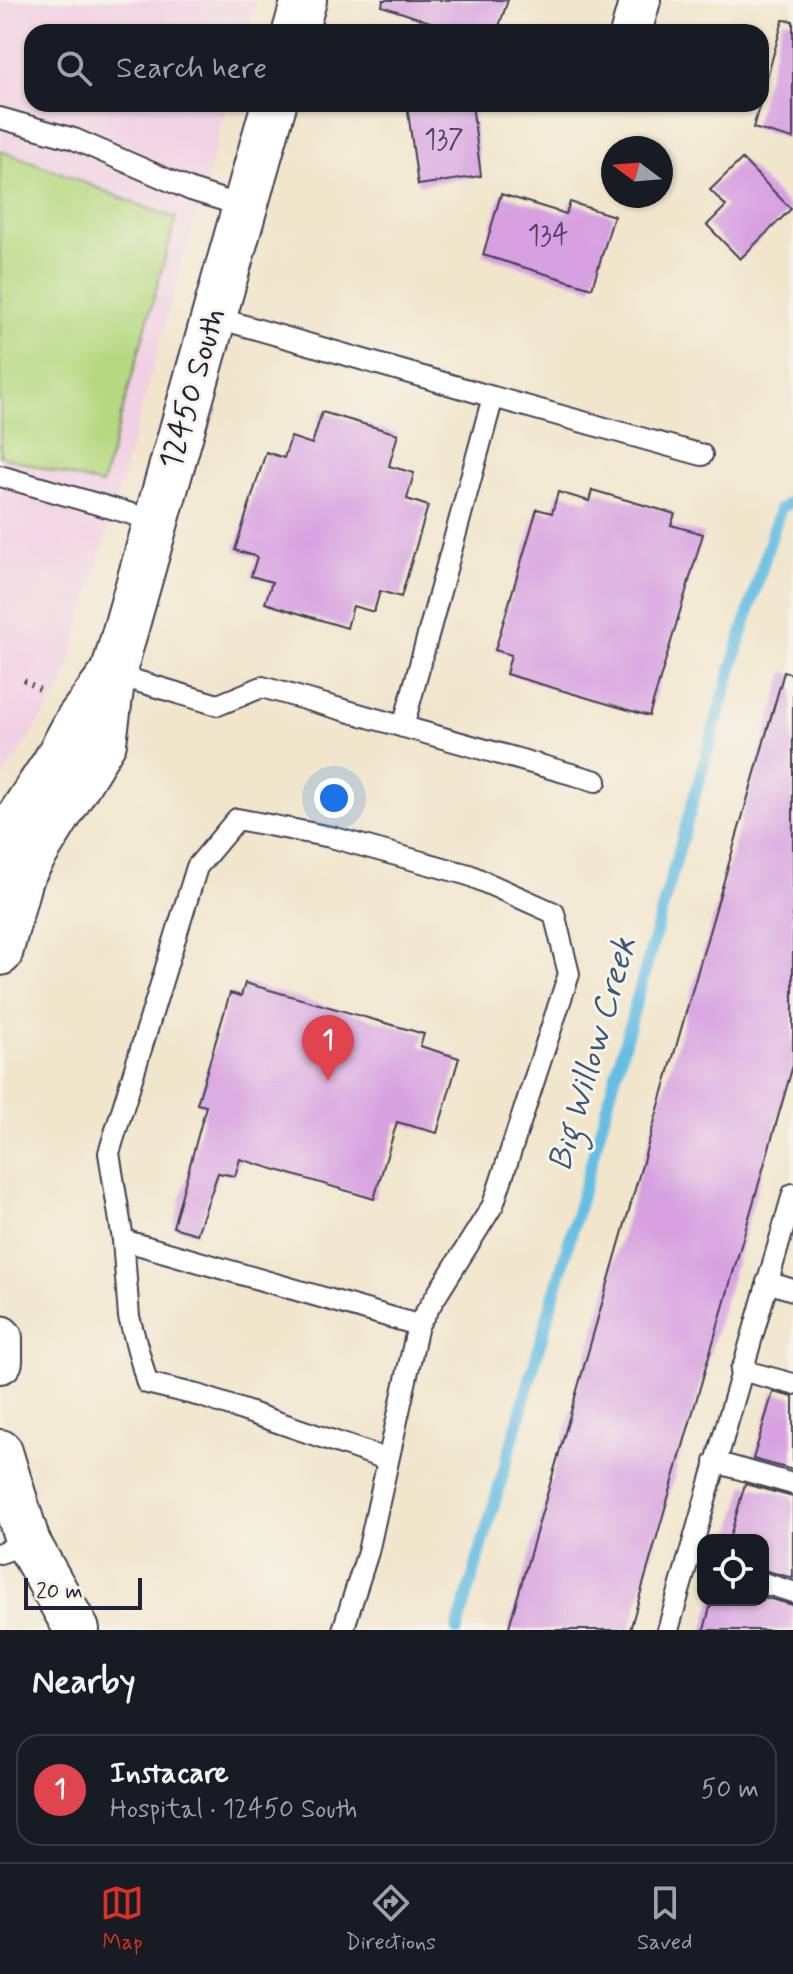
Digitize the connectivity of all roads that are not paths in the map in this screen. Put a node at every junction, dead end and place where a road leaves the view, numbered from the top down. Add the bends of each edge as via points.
1 (304, 0) edge
2 (640, 0) edge
3 (297, 24) edge
4 (633, 24) edge
5 (272, 112) edge
6 (0, 118) edge
7 (245, 207) junction
8 (214, 317) junction
9 (493, 397) junction
10 (702, 455) dead end
11 (0, 476) edge
12 (156, 521) junction
13 (113, 674) junction
14 (403, 727) junction
15 (596, 781) dead end
16 (1, 842) edge
17 (0, 953) edge
18 (793, 1194) edge
19 (123, 1240) junction
20 (767, 1282) junction
21 (793, 1290) edge
22 (418, 1325) junction
23 (0, 1338) edge
24 (0, 1361) edge
25 (741, 1370) junction
26 (793, 1384) edge
27 (0, 1452) edge
28 (386, 1459) junction
29 (715, 1462) junction
30 (793, 1484) edge
31 (14, 1548) edge
32 (695, 1564) edge
33 (769, 1585) edge
34 (793, 1592) edge
35 (77, 1630) edge
36 (343, 1630) edge
37 (668, 1630) edge

1 - 3 street
2 - 4 street
5 - 7 street, 12450 South
6 - 7 lane via 74,139 191,190
7 - 8 street, 12450 South
8 - 9 lane
8 - 12 street, 12450 South
9 - 10 lane
9 - 14 lane
11 - 12 lane
12 - 13 street, 12450 South
13 - 14 lane via 218,705 262,687
13 - 16 street, 12450 South
13 - 17 street, 12450 South via 104,742 20,878
14 - 15 lane
18 - 20 lane
19 - 22 lane
19 - 22 lane via 109,1153 197,867 237,819 331,837 469,875 554,913 569,974 493,1205
19 - 28 lane via 129,1317 147,1383
20 - 21 lane
20 - 25 lane
22 - 28 lane
23 - 24 street
25 - 26 lane
25 - 29 lane
27 - 31 street
28 - 36 lane via 368,1552
29 - 30 lane
29 - 32 lane
31 - 35 street
32 - 37 lane
33 - 34 lane

